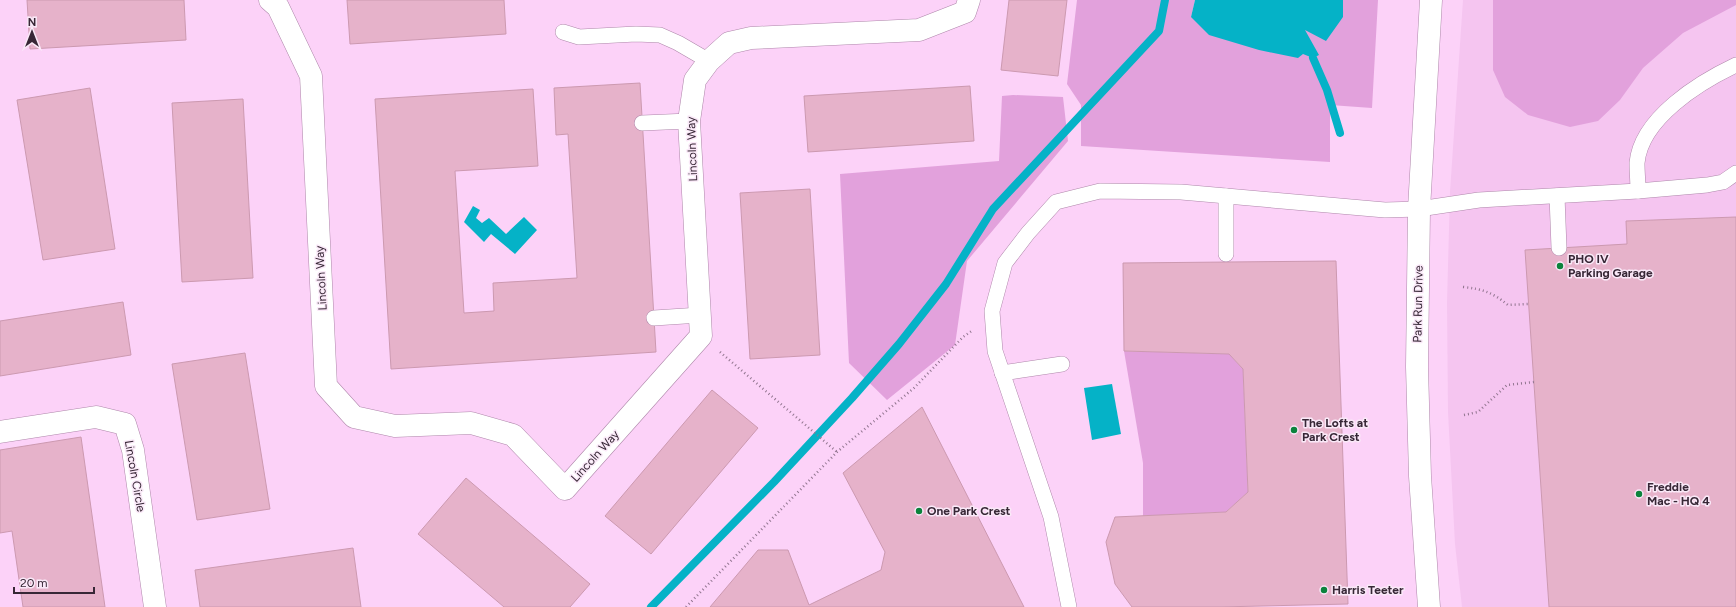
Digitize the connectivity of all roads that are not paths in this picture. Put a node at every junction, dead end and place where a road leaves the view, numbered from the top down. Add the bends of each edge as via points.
1 (270, 0) edge
2 (969, 0) edge
3 (1431, 0) edge
4 (563, 32) dead end
5 (709, 61) junction
6 (1736, 64) edge
7 (689, 121) junction
8 (642, 123) dead end
9 (1736, 173) edge
10 (1638, 191) junction
11 (1226, 196) junction
12 (1557, 196) junction
13 (1420, 209) junction
14 (1559, 248) dead end
15 (1226, 254) dead end
16 (700, 314) junction
17 (654, 318) dead end
18 (1062, 364) dead end
19 (1002, 373) junction
20 (0, 432) edge
21 (155, 607) edge
22 (1070, 607) edge
23 (1429, 607) edge

1 - 16 street, Lincoln Way via 278,8 311,76 326,386 354,417 395,426 471,423 513,435 565,489 701,336
2 - 5 street, Lincoln Way via 965,12 919,30 751,38 729,43
3 - 13 street, Park Run Drive
4 - 5 lane via 579,37 660,35
5 - 7 street, Lincoln Way via 695,80
6 - 10 lane via 1695,87 1669,108 1649,132 1637,162
7 - 8 lane
7 - 16 street, Lincoln Way
9 - 10 lane via 1723,182 1707,186
10 - 12 lane
11 - 13 lane via 1385,210
11 - 15 lane
11 - 19 lane via 1181,192 1100,191 1056,202 1005,263 992,311 995,351
12 - 13 lane via 1479,200
12 - 14 lane
13 - 23 street, Park Run Drive via 1417,368 1420,476
16 - 17 lane
18 - 19 lane
19 - 22 lane via 1051,517
20 - 21 street, Lincoln Circle via 96,417 125,424 133,450

